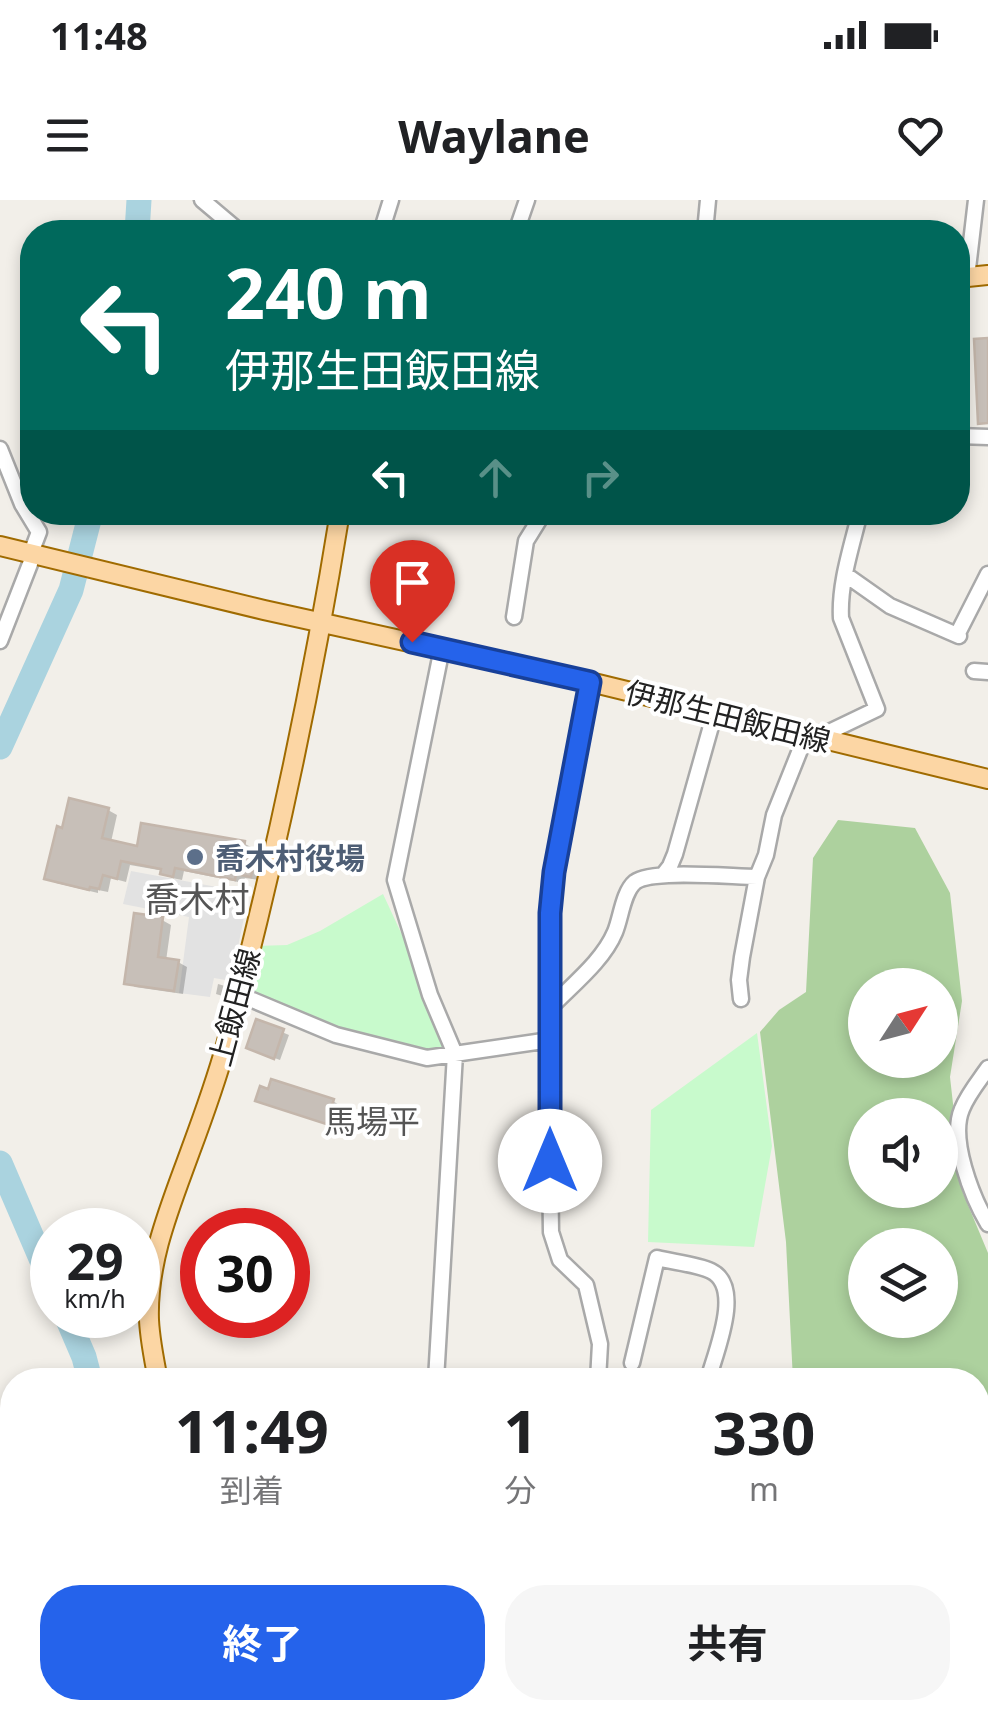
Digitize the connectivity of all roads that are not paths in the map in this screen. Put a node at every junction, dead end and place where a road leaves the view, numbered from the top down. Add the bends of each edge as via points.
1 (202, 200) edge
2 (976, 200) edge
3 (226, 220) edge
4 (970, 233) edge
5 (0, 449) edge
6 (20, 499) edge
7 (35, 525) edge
8 (338, 525) edge
9 (536, 525) edge
10 (857, 525) edge
11 (0, 546) edge
12 (33, 557) junction
13 (988, 574) edge
14 (846, 575) junction
15 (514, 618) dead end
16 (322, 622) junction
17 (0, 641) edge
18 (442, 648) junction
19 (590, 682) junction
20 (715, 712) junction
21 (806, 735) junction
22 (988, 779) edge
23 (663, 875) junction
24 (757, 877) junction
25 (238, 994) junction
26 (741, 1000) dead end
27 (550, 1008) junction
28 (550, 1040) junction
29 (455, 1054) junction
30 (988, 1068) edge
31 (988, 1224) edge
32 (632, 1363) dead end
33 (156, 1368) edge
34 (437, 1368) edge
35 (599, 1368) edge
36 (711, 1368) edge

1 - 3 street
2 - 4 street
5 - 6 street
7 - 12 street
8 - 16 main road, 上飯田線
9 - 15 street via 526,541
10 - 14 street
11 - 12 main road, 伊那生田飯田線
12 - 16 main road, 伊那生田飯田線
12 - 17 street
13 - 14 street via 958,636 890,606
14 - 21 street via 841,618 877,709 829,732
16 - 18 main road, 伊那生田飯田線
16 - 25 main road, 上飯田線
18 - 19 main road, 伊那生田飯田線
18 - 29 street via 395,880
19 - 20 main road, 伊那生田飯田線
19 - 27 street via 554,872
20 - 21 main road, 伊那生田飯田線
20 - 23 street via 675,854
21 - 22 main road, 伊那生田飯田線
21 - 24 street
23 - 24 street
23 - 27 street via 630,887 608,947
24 - 26 street
25 - 29 street via 385,1049 427,1058
25 - 33 main road, 上飯田線 via 155,1257 149,1321
27 - 28 street
28 - 29 street
28 - 35 street via 551,1232 560,1260 586,1284
29 - 34 street
30 - 31 street via 961,1110 957,1130
32 - 36 street via 657,1258 711,1271 724,1281 728,1298

